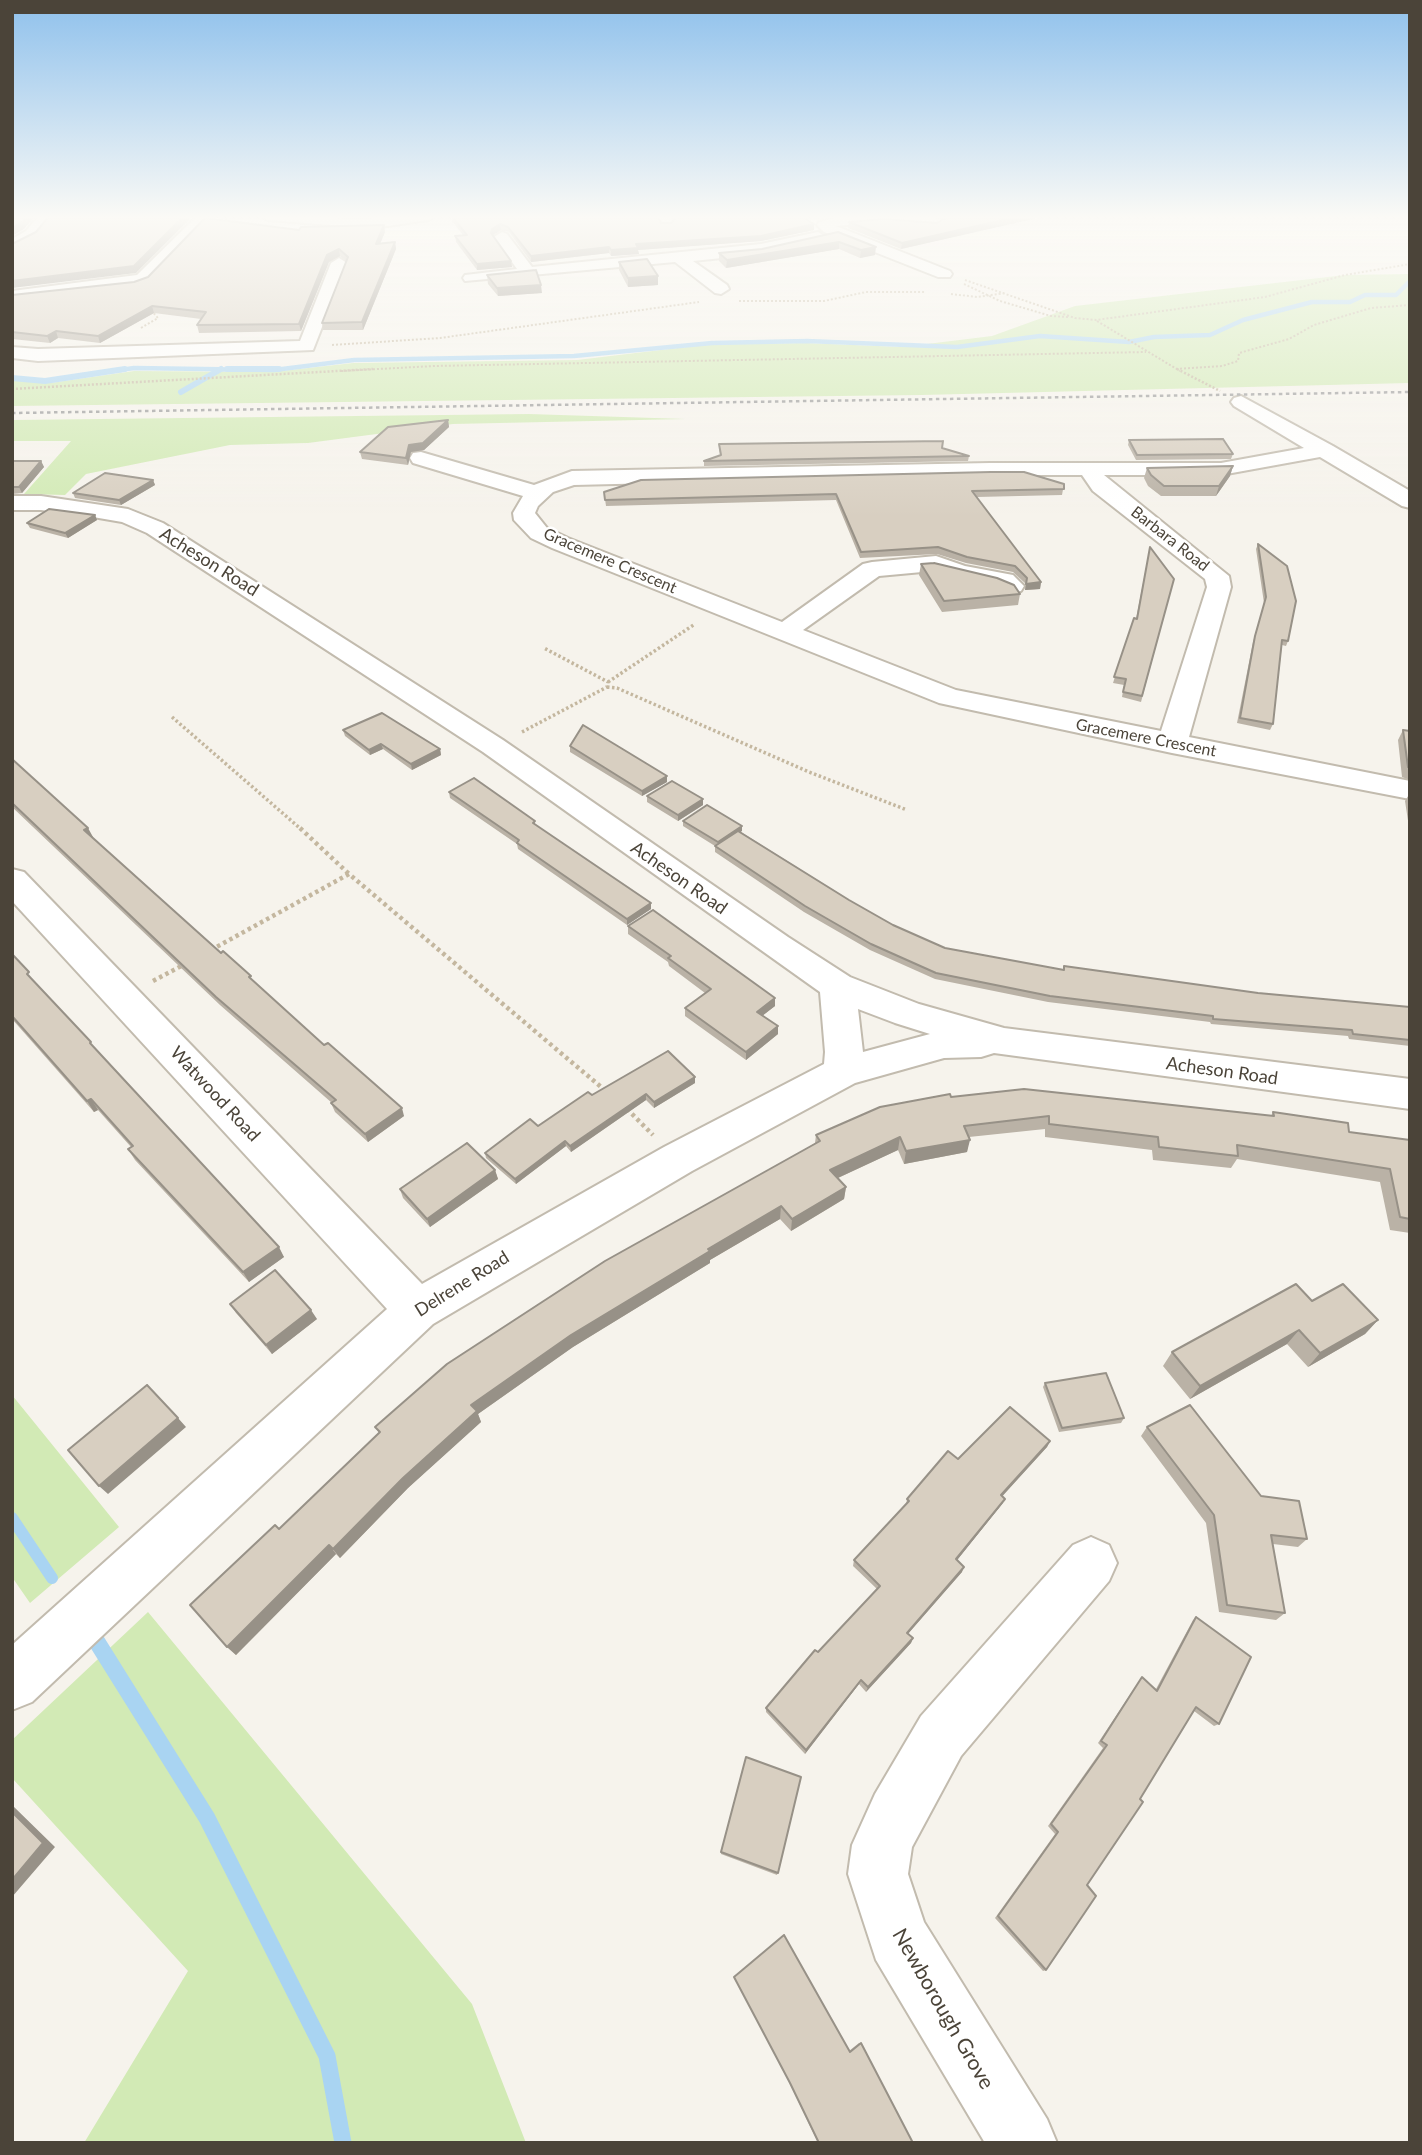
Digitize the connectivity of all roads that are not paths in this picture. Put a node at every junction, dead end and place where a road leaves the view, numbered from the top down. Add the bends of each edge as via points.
1 (318, 317) edge
2 (12, 352) edge
3 (1241, 402) road end
4 (1326, 450) junction
5 (416, 456) edge
6 (1088, 469) junction
7 (538, 493) junction
8 (1410, 501) edge
9 (12, 503) edge
10 (1012, 586) edge
11 (784, 632) junction
12 (1172, 744) junction
13 (1410, 790) edge
14 (12, 880) edge
15 (837, 986) junction
16 (1004, 1042) junction
17 (844, 1072) junction
18 (1410, 1094) edge
19 (417, 1310) junction
20 (1091, 1563) dead end
21 (12, 1682) edge
22 (1023, 2143) edge

1 - 2 street via 307,346 98,354
3 - 4 street
4 - 6 street via 1221,469
4 - 8 street
5 - 7 street
6 - 7 street via 596,477 558,481
6 - 12 street, Barbara Road via 1101,486 1217,576 1219,587
7 - 11 street, Gracemere Crescent via 524,513 539,533
9 - 15 street, Acheson Road via 128,516 155,528 493,746
10 - 11 street via 1004,580 936,564 872,569
11 - 12 street, Gracemere Crescent via 949,697
12 - 13 street, Gracemere Crescent
14 - 19 street, Watwood Road
15 - 16 street, Acheson Road via 908,1014
15 - 17 street
16 - 17 street, Delrene Road via 944,1044
16 - 18 street, Acheson Road
17 - 19 street, Delrene Road via 678,1158
19 - 21 street, Delrene Road
20 - 22 street, Newborough Grove via 941,1735 895,1815 882,1845 878,1874 898,1938

